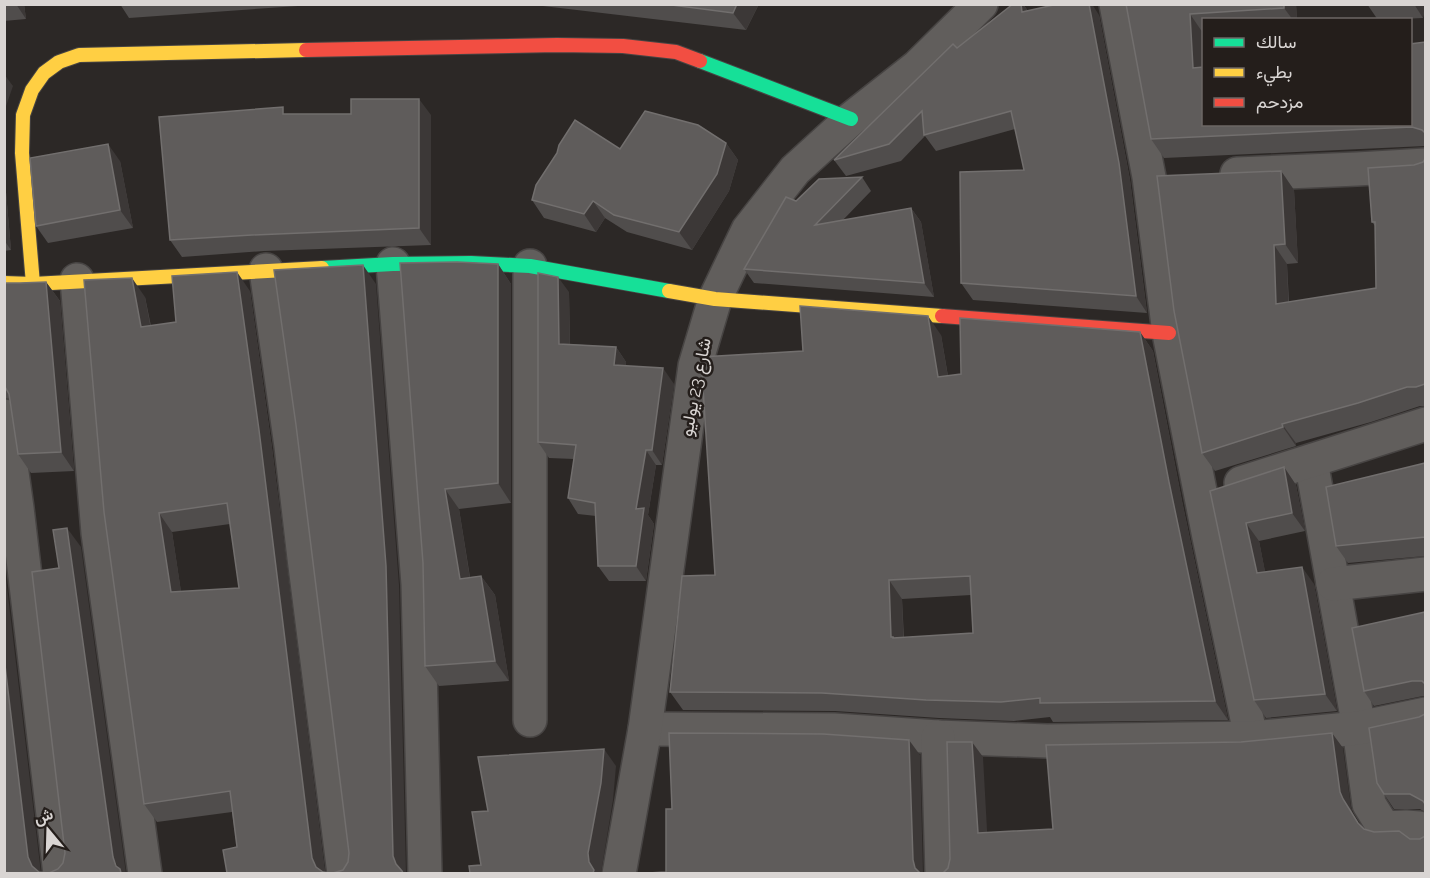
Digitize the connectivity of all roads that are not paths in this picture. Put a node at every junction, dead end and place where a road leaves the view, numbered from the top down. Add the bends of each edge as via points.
1 (981, 4) edge
2 (1116, 4) edge
3 (851, 119) junction
4 (1425, 165) edge
5 (1149, 177) junction
6 (393, 264) junction
7 (530, 266) junction
8 (266, 270) junction
9 (77, 280) junction
10 (4, 283) edge
11 (33, 284) junction
12 (715, 299) junction
13 (1169, 333) junction
14 (4, 416) edge
15 (1425, 424) edge
16 (1311, 461) junction
17 (1200, 496) junction
18 (1425, 574) edge
19 (1333, 584) junction
20 (1425, 714) edge
21 (530, 720) dead end
22 (645, 729) junction
23 (1359, 729) junction
24 (938, 737) junction
25 (1251, 738) junction
26 (1425, 836) edge
27 (60, 873) edge
28 (145, 873) edge
29 (344, 873) edge
30 (425, 873) edge
31 (619, 873) edge
32 (942, 873) edge

1 - 3 street, شارع 23 يوليو via 917,67
2 - 5 street
3 - 11 street via 676,52 623,46 79,55 44,73 32,90 23,115 22,153
3 - 12 street, شارع 23 يوليو via 795,170 748,231
4 - 5 street
5 - 13 street
6 - 7 street
6 - 8 street
6 - 30 street via 418,584
7 - 12 street
7 - 21 street
8 - 9 street
8 - 29 street
9 - 11 street
9 - 28 street via 98,533
10 - 11 street
12 - 13 street
12 - 22 street, شارع 23 يوليو via 695,366
13 - 17 street
14 - 27 street
15 - 16 street
16 - 17 street
16 - 19 street
17 - 25 street
18 - 19 street
19 - 23 street
20 - 23 street
22 - 24 street via 834,730
22 - 31 street, شارع 23 يوليو
23 - 25 street
23 - 26 street via 1369,804 1384,828 1419,828
24 - 25 street via 1047,741
24 - 32 street

